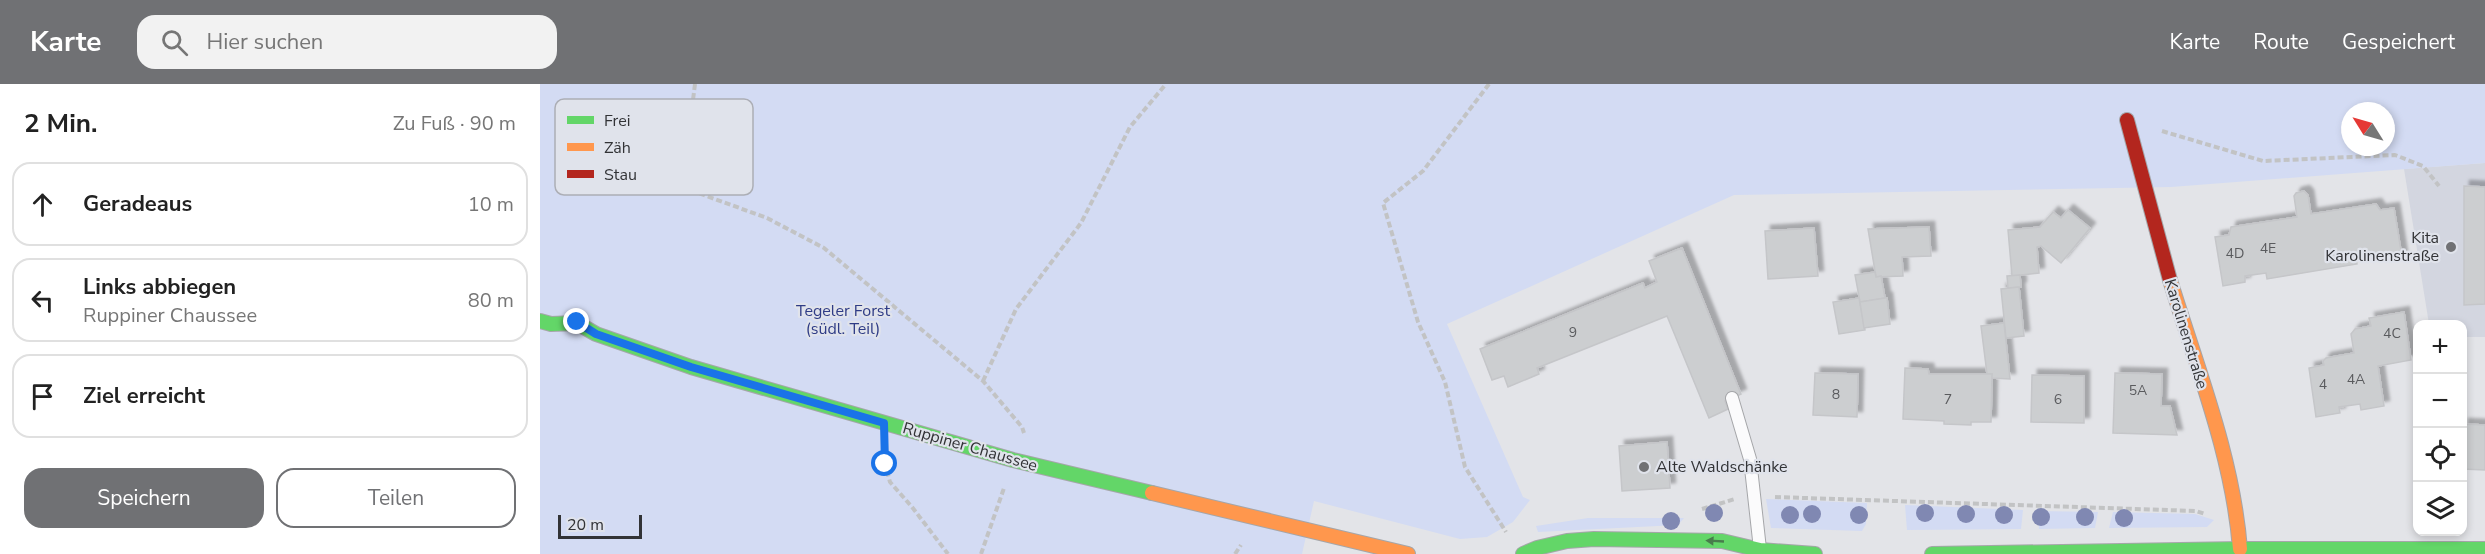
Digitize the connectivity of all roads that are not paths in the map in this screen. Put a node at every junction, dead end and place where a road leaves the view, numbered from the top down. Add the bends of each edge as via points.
1 (2127, 120) dead end
2 (540, 321) edge
3 (1732, 398) dead end
4 (2240, 549) junction
5 (2485, 549) edge
6 (1760, 550) junction
7 (1408, 554) edge
8 (1524, 554) edge
9 (1815, 554) edge
10 (1932, 554) edge

1 - 4 street, Karolinenstraße via 2145,200 2222,450 2240,526
2 - 7 street, Ruppiner Chaussee via 577,322 596,334 691,367 1013,460
3 - 6 lane via 1750,459
4 - 5 street
4 - 10 street
6 -> 8 street via 1722,541 1594,539 1567,541
6 - 9 street

